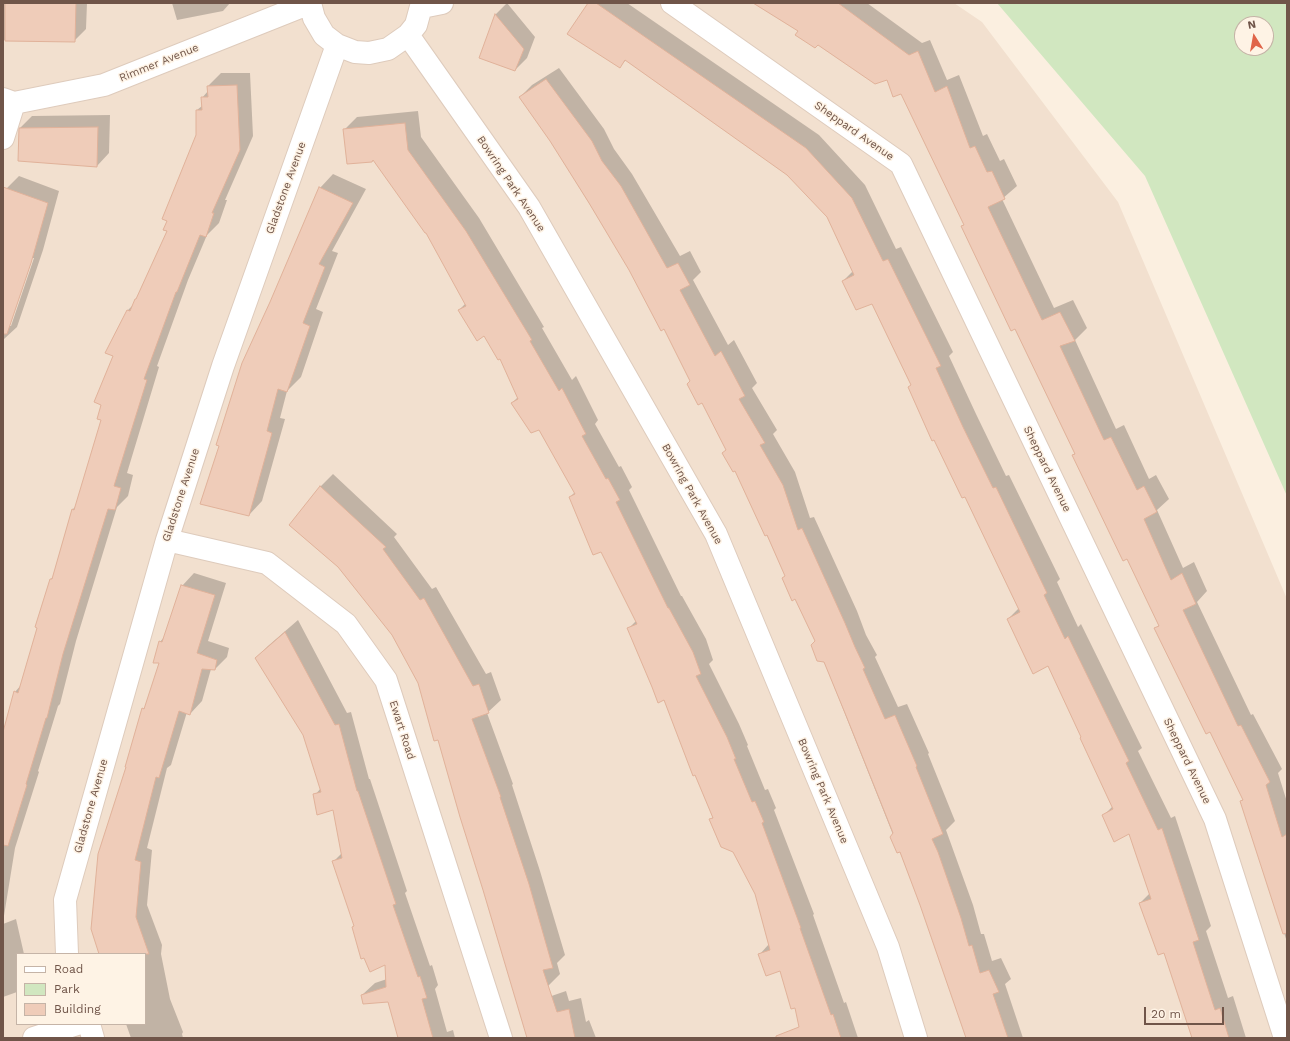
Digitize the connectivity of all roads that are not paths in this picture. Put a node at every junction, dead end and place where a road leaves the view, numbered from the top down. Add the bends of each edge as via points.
1 (310, 3) edge
2 (672, 3) edge
3 (429, 4) edge
4 (408, 35) junction
5 (337, 45) junction
6 (9, 101) edge
7 (3, 138) edge
8 (167, 540) junction
9 (67, 953) edge
10 (74, 1025) edge
11 (89, 1025) edge
12 (34, 1038) edge
13 (93, 1038) edge
14 (501, 1038) edge
15 (916, 1038) edge
16 (1285, 1038) edge

1 - 5 street via 314,18 324,35
1 - 6 street, Rimmer Avenue via 104,85
2 - 16 street, Sheppard Avenue via 901,164 1215,819
3 - 4 street
4 - 5 street via 388,49 369,53 355,52
4 - 15 street, Bowring Park Avenue via 529,207 716,534 888,947
5 - 8 street, Gladstone Avenue via 223,366
6 - 7 street
8 - 9 street, Gladstone Avenue via 65,900
8 - 14 street, Ewart Road via 267,563 346,624 386,680
10 - 12 street
11 - 13 street

